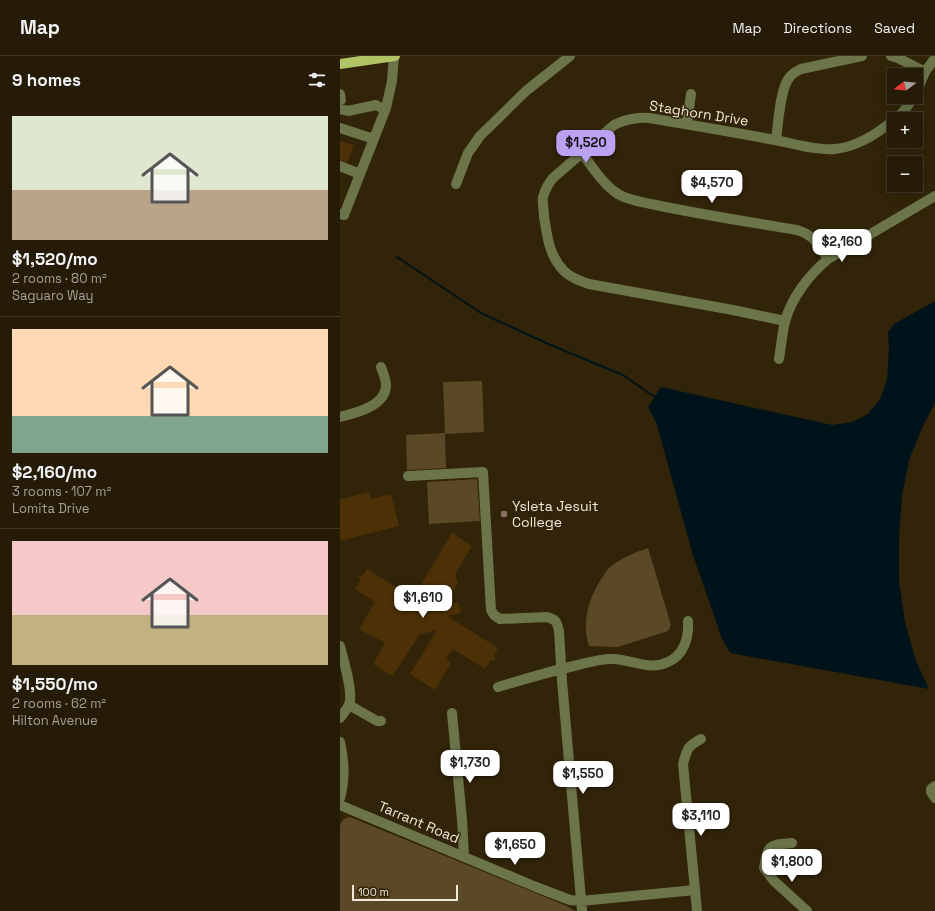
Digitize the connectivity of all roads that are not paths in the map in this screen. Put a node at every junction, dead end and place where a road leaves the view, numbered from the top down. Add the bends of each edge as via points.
1 (394, 56) edge
2 (570, 56) edge
3 (862, 56) edge
4 (891, 56) edge
5 (935, 58) edge
6 (340, 64) edge
7 (925, 72) junction
8 (923, 77) edge
9 (692, 94) dead end
10 (340, 101) edge
11 (385, 110) junction
12 (687, 124) junction
13 (887, 126) edge
14 (340, 128) edge
15 (374, 140) junction
16 (776, 140) junction
17 (582, 153) junction
18 (340, 166) edge
19 (360, 174) junction
20 (456, 184) dead end
21 (935, 196) edge
22 (342, 215) edge
23 (828, 259) junction
24 (785, 321) junction
25 (778, 359) dead end
26 (381, 367) dead end
27 (340, 417) edge
28 (408, 476) dead end
29 (688, 621) dead end
30 (340, 646) edge
31 (561, 668) junction
32 (498, 687) dead end
33 (349, 705) junction
34 (452, 713) dead end
35 (340, 718) edge
36 (381, 721) dead end
37 (701, 739) dead end
38 (340, 742) edge
39 (935, 786) edge
40 (340, 798) edge
41 (935, 798) edge
42 (340, 805) edge
43 (792, 843) dead end
44 (464, 856) junction
45 (695, 890) junction
46 (582, 906) edge
47 (697, 911) edge
48 (807, 911) edge

1 - 6 main road
1 - 11 street
2 - 20 street via 526,91 480,136 468,153
3 - 16 street via 801,69 789,77 783,90
4 - 7 street
5 - 7 street
7 - 8 street
9 - 12 street
10 - 11 street via 348,111 376,105
11 - 15 street
12 - 16 street, Staghorn Drive
12 - 17 street, Staghorn Drive via 649,118 622,121
13 - 16 street, Staghorn Drive via 853,145 833,150
14 - 15 street
15 - 19 street
17 - 23 street via 603,180 620,195 666,207 804,232 817,242
17 - 24 street, Staghorn Drive via 553,178 543,198 550,247 564,272 578,281 589,284
18 - 19 street
19 - 22 street
21 - 23 street
23 - 24 street via 802,287
24 - 25 street
26 - 27 street via 386,388 381,398 371,407
28 - 31 street via 483,472 491,610 500,619 546,616 555,620 559,631
29 - 31 street via 688,637 684,647 669,662 648,666 625,660 603,659
30 - 33 street via 348,680
31 - 32 street
31 - 46 street
33 - 35 street
33 - 36 street via 377,722
34 - 44 street
37 - 45 street via 687,750 683,764
38 - 40 street via 343,782
39 - 41 street via 931,792
42 - 44 street, Tarrant Road
43 - 48 street via 774,845 769,849 764,868 774,881
44 - 46 street, Tarrant Road
45 - 46 street, Tarrant Road
45 - 47 street

